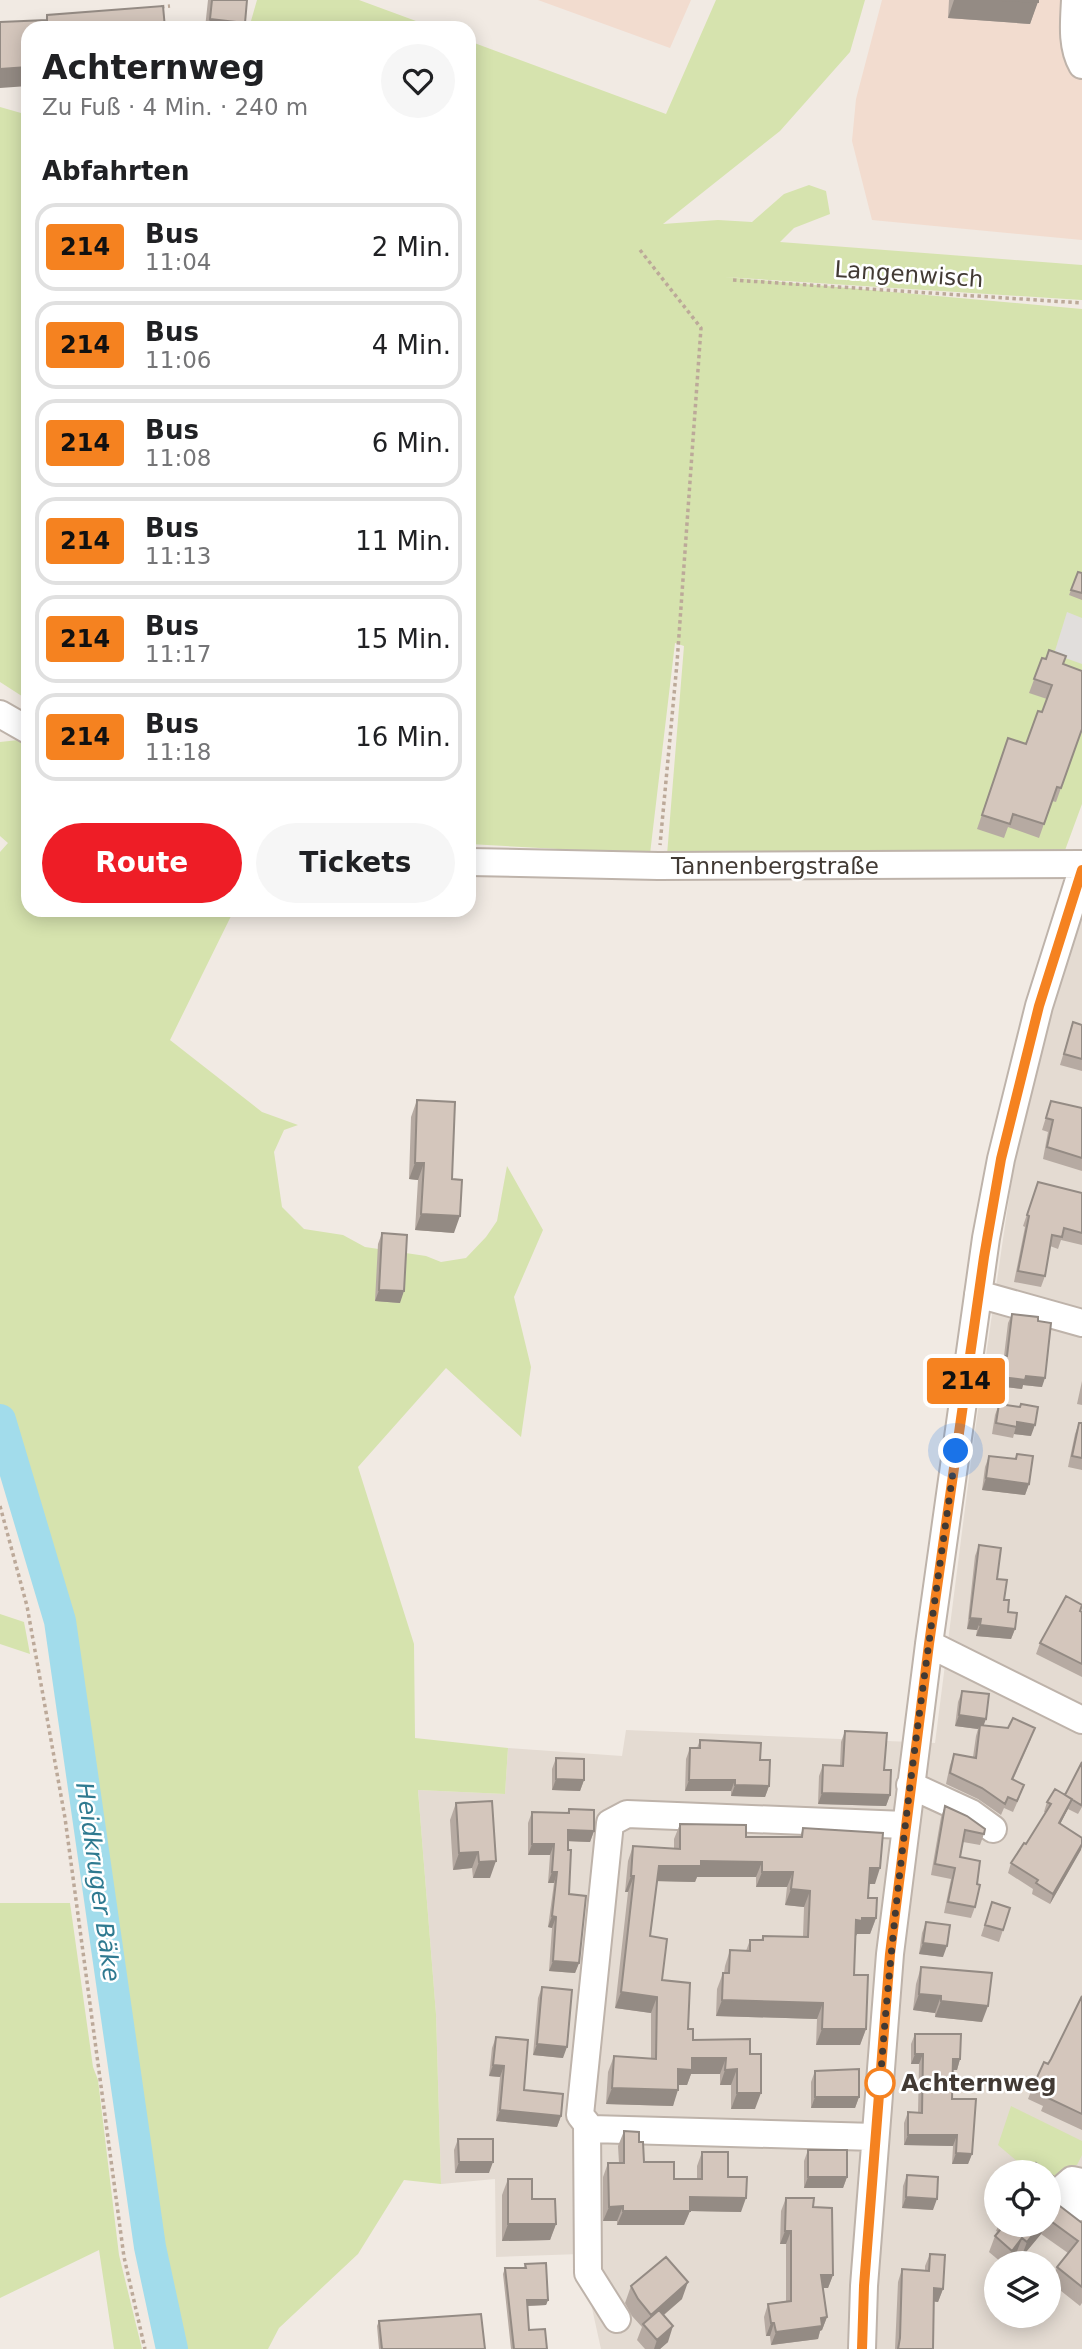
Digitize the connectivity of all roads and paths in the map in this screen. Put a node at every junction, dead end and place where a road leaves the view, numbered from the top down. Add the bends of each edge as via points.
1 (1075, 0) edge
2 (170, 6) dead end
3 (157, 8) edge
4 (1082, 65) edge
5 (640, 250) dead end
6 (733, 280) dead end
7 (1082, 303) edge
8 (0, 715) edge
9 (17, 729) edge
10 (476, 862) edge
11 (1082, 864) edge
12 (658, 866) junction
13 (1082, 870) edge
14 (978, 1294) junction
15 (1082, 1322) edge
16 (0, 1506) edge
17 (929, 1644) junction
18 (1082, 1720) edge
19 (910, 1785) junction
20 (905, 1825) junction
21 (993, 1829) dead end
22 (587, 2124) junction
23 (875, 2137) junction
24 (1082, 2182) edge
25 (1082, 2206) edge
26 (617, 2319) dead end
27 (145, 2349) edge
28 (862, 2349) edge

1 - 4 street via 1076,56
2 - 3 path
5 - 12 path via 701,328
6 - 7 path, Langenwisch
8 - 9 street
10 - 12 street, Tannenbergstraße
11 - 12 street, Tannenbergstraße
13 - 14 street via 1039,1006 1001,1159
14 - 15 street
14 - 17 street
16 - 27 path via 27,1606 63,1805 124,2257
17 - 18 street
17 - 19 street
19 - 20 street
19 - 21 street via 971,1813
20 - 22 street via 627,1814 611,1823 580,2115
20 - 23 street
22 - 23 street via 591,2129
22 - 26 street via 588,2273
23 - 28 street
24 - 25 street via 1072,2180 1062,2196 1067,2205

